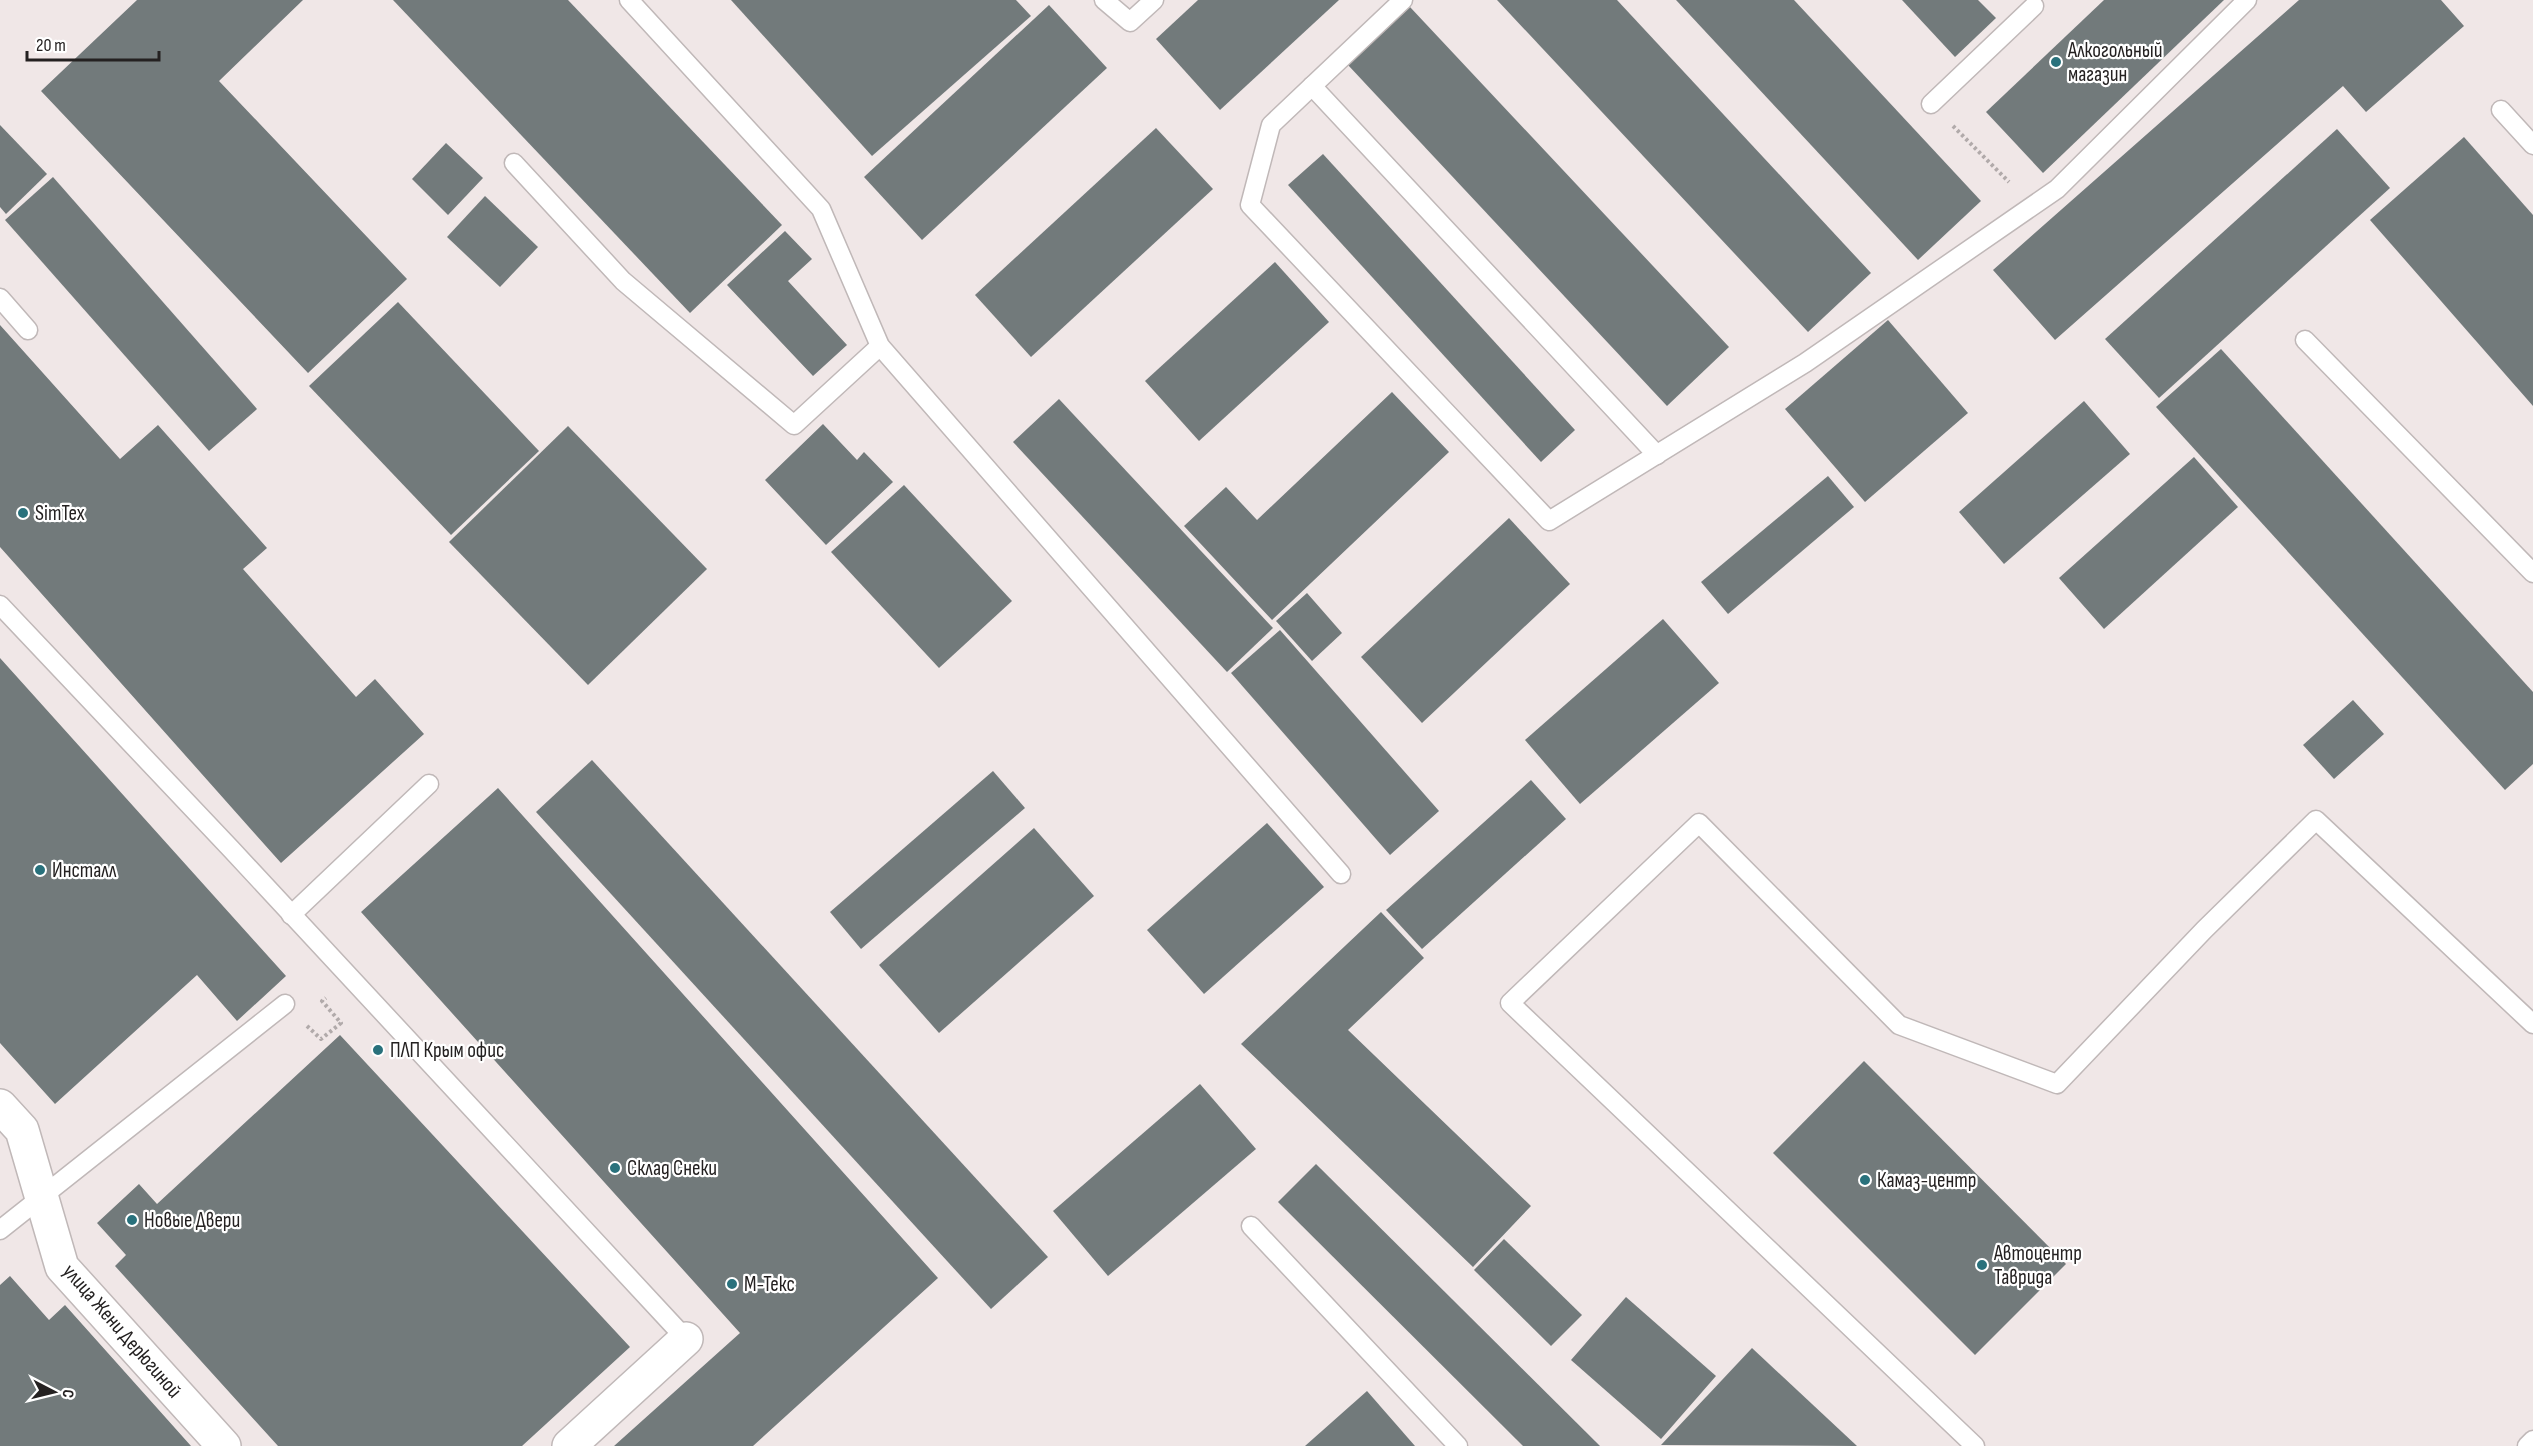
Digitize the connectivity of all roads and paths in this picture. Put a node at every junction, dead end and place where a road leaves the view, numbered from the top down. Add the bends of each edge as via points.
1 (629, 0) edge
2 (1104, 0) edge
3 (1154, 0) edge
4 (1403, 0) edge
5 (2247, 0) edge
6 (2035, 2) edge
7 (1312, 86) junction
8 (1931, 104) joint
9 (2501, 110) dead end
10 (2533, 145) edge
11 (514, 163) dead end
12 (2033, 205) junction
13 (0, 298) edge
14 (28, 330) dead end
15 (2305, 340) dead end
16 (880, 346) junction
17 (1657, 455) junction
18 (2533, 573) edge
19 (0, 605) edge
20 (429, 784) dead end
21 (1341, 874) dead end
22 (291, 915) junction
23 (322, 1001) dead end
24 (285, 1004) dead end
25 (341, 1023) dead end
26 (2533, 1024) edge
27 (0, 1106) edge
28 (42, 1196) junction
29 (1251, 1226) dead end
30 (0, 1230) edge
31 (686, 1339) joint
32 (2533, 1440) edge
33 (224, 1446) edge
34 (569, 1446) edge
35 (1458, 1446) edge
36 (1975, 1446) edge
37 (2527, 1446) edge

1 - 16 lane via 821,209
2 - 3 lane via 1130,22
4 - 7 lane
5 - 12 lane via 2057,189
6 - 8 lane
7 - 17 lane
7 - 17 lane via 1271,125 1250,205 1549,521
8 - 12 path
9 - 10 lane
11 - 16 lane via 623,281 794,425
12 - 17 lane via 1805,363
13 - 14 lane
15 - 18 lane
16 - 21 lane
19 - 22 lane
20 - 22 lane
22 - 31 lane
23 - 25 path
24 - 28 lane
26 - 36 lane via 2316,820 2057,1084 1899,1025 1698,823 1510,1003
27 - 28 street, улица Жени Дерюгиной via 22,1130
28 - 30 lane
28 - 33 street, улица Жени Дерюгиной via 62,1266
29 - 35 lane
31 - 34 street
32 - 37 lane

